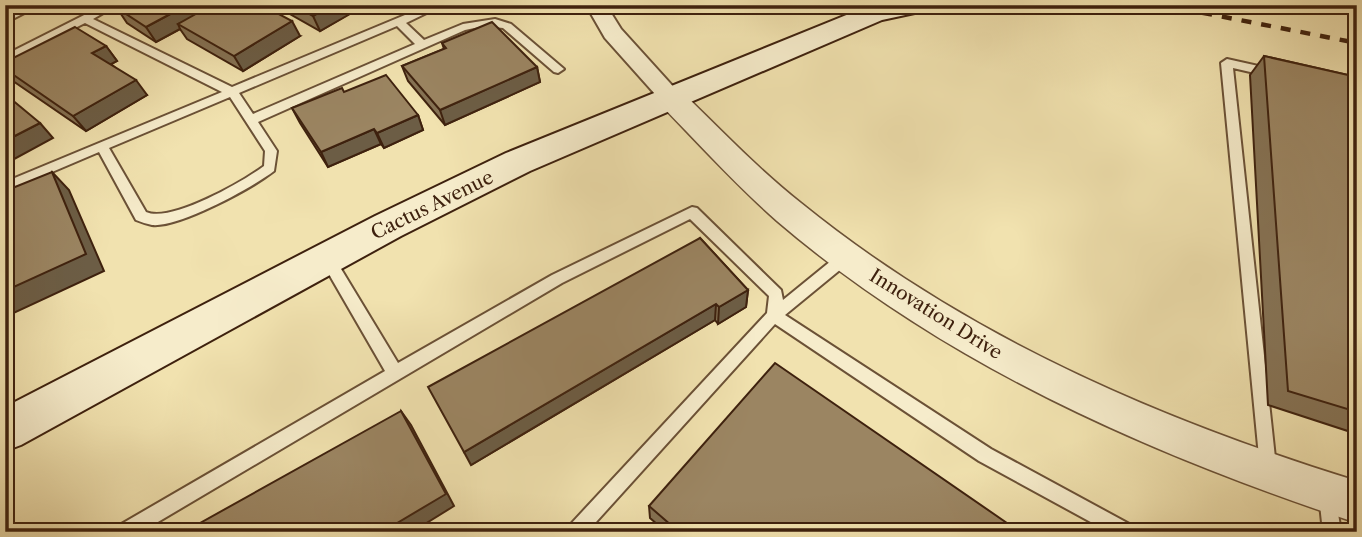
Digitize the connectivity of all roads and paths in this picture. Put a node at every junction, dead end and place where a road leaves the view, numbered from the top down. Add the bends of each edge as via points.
1 (35, 5) edge
2 (112, 5) edge
3 (438, 5) edge
4 (596, 5) edge
5 (914, 5) edge
6 (879, 9) edge
7 (86, 19) junction
8 (5, 20) edge
9 (399, 22) junction
10 (422, 45) junction
11 (5, 60) edge
12 (558, 69) dead end
13 (1292, 78) edge
14 (232, 92) junction
15 (671, 99) junction
16 (251, 120) junction
17 (102, 146) junction
18 (5, 187) edge
19 (847, 256) junction
20 (327, 258) junction
21 (774, 315) junction
22 (396, 373) junction
23 (5, 430) edge
24 (1269, 472) junction
25 (1339, 509) edge
26 (124, 532) edge
27 (575, 532) edge
28 (1127, 532) edge

1 - 8 lane
2 - 7 lane
3 - 9 lane
4 - 15 street, Innovation Drive via 613,33
5 - 6 main road, Cactus Avenue
6 - 15 main road, Cactus Avenue
7 - 11 lane
7 - 14 lane
9 - 10 lane
9 - 14 lane
10 - 12 lane via 480,22 498,22
10 - 16 lane
13 - 24 lane via 1227,63
14 - 16 lane
14 - 17 lane
15 - 19 street, Innovation Drive via 783,207
15 - 20 main road, Cactus Avenue via 518,162
16 - 17 lane via 271,152 270,168 258,178 154,221 141,216
17 - 18 lane
19 - 21 lane
19 - 24 street, Innovation Drive via 971,340 1070,392 1166,435
20 - 22 lane
20 - 23 main road, Cactus Avenue
21 - 22 lane via 776,294 692,212 556,279
21 - 27 lane
21 - 28 lane via 985,455
22 - 26 lane
24 - 25 street, Innovation Drive

